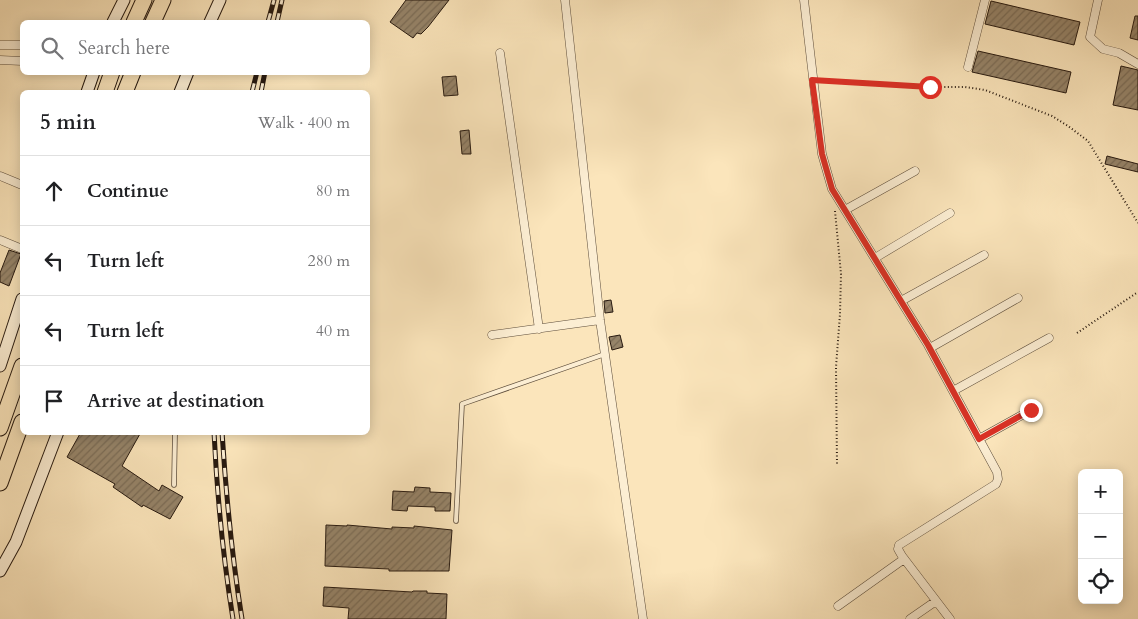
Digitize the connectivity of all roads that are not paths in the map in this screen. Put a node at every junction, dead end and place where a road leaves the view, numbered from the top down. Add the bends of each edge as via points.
1 (124, 0) edge
2 (144, 0) edge
3 (163, 0) edge
4 (220, 0) edge
5 (565, 0) edge
6 (804, 0) edge
7 (985, 0) edge
8 (1098, 0) edge
9 (114, 20) edge
10 (135, 20) edge
11 (154, 20) edge
12 (211, 20) edge
13 (0, 45) edge
14 (20, 45) edge
15 (500, 53) dead end
16 (0, 60) edge
17 (20, 61) edge
18 (1138, 64) edge
19 (968, 67) dead end
20 (93, 75) edge
21 (111, 75) edge
22 (132, 75) edge
23 (187, 75) edge
24 (88, 90) edge
25 (106, 90) edge
26 (127, 90) edge
27 (181, 90) edge
28 (915, 171) dead end
29 (0, 176) edge
30 (20, 184) edge
31 (845, 210) junction
32 (950, 213) dead end
33 (0, 240) edge
34 (20, 248) edge
35 (984, 255) dead end
36 (875, 258) junction
37 (1018, 298) dead end
38 (901, 301) junction
39 (20, 305) edge
40 (600, 320) junction
41 (539, 329) junction
42 (492, 336) dead end
43 (1049, 338) dead end
44 (930, 348) junction
45 (605, 354) junction
46 (0, 366) edge
47 (20, 372) edge
48 (953, 391) junction
49 (1031, 410) dead end
50 (0, 428) edge
51 (20, 428) edge
52 (57, 435) edge
53 (175, 435) edge
54 (979, 439) junction
55 (0, 483) edge
56 (174, 485) dead end
57 (456, 521) dead end
58 (904, 559) junction
59 (0, 571) edge
60 (936, 600) junction
61 (838, 606) dead end
62 (643, 619) edge
63 (910, 619) edge
64 (950, 619) edge

1 - 9 main road
2 - 10 highway
3 - 11 highway
4 - 12 main road
5 - 40 street
6 - 31 street via 822,154 832,189
7 - 19 street
8 - 18 street via 1090,37 1103,49 1119,53
13 - 14 street
15 - 41 street
16 - 17 street
20 - 24 main road
21 - 25 highway
22 - 26 highway
23 - 27 main road
28 - 31 street
29 - 30 street
31 - 36 street
32 - 36 street
33 - 34 street
35 - 38 street
36 - 38 street
37 - 44 street
38 - 44 street
39 - 46 main road
40 - 41 street
40 - 45 street
41 - 42 street
43 - 48 street
44 - 48 street
45 - 57 lane via 462,404
45 - 62 street
47 - 50 highway
48 - 54 street
49 - 54 street
51 - 55 highway
52 - 59 main road via 16,542
53 - 56 lane
54 - 58 street via 996,472 996,484 903,541 898,549
58 - 60 street
58 - 61 street
60 - 63 street
60 - 64 street

